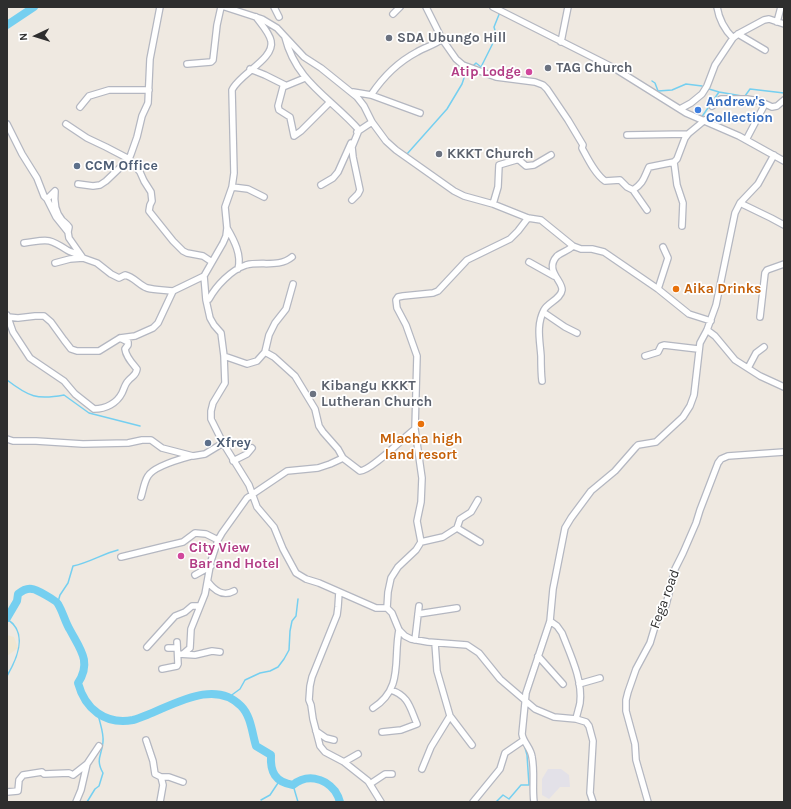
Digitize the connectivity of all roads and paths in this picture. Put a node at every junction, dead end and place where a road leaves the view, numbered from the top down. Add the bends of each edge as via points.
1 (160, 7) edge
2 (222, 7) edge
3 (225, 7) edge
4 (274, 7) edge
5 (400, 7) edge
6 (426, 7) edge
7 (493, 7) edge
8 (568, 7) edge
9 (717, 7) edge
10 (781, 7) edge
11 (393, 14) dead end
12 (256, 17) junction
13 (279, 17) dead end
14 (776, 22) junction
15 (784, 24) edge
16 (738, 34) junction
17 (285, 35) junction
18 (733, 38) junction
19 (442, 39) junction
20 (561, 42) junction
21 (765, 50) dead end
22 (187, 64) dead end
23 (250, 69) junction
24 (305, 78) junction
25 (285, 85) junction
26 (149, 90) junction
27 (353, 92) junction
28 (371, 95) junction
29 (784, 100) edge
30 (329, 103) junction
31 (765, 104) junction
32 (712, 106) dead end
33 (80, 107) dead end
34 (680, 109) junction
35 (420, 112) dead end
36 (705, 120) junction
37 (372, 122) junction
38 (7, 124) edge
39 (66, 124) dead end
40 (359, 130) junction
41 (688, 134) junction
42 (627, 135) dead end
43 (746, 140) junction
44 (551, 155) dead end
45 (774, 155) junction
46 (129, 159) junction
47 (784, 160) edge
48 (674, 162) junction
49 (78, 184) dead end
50 (321, 186) dead end
51 (232, 187) junction
52 (633, 190) junction
53 (264, 197) dead end
54 (47, 199) junction
55 (352, 200) dead end
56 (740, 203) junction
57 (492, 204) junction
58 (647, 210) dead end
59 (528, 218) junction
60 (784, 225) edge
61 (682, 226) dead end
62 (227, 228) junction
63 (68, 232) junction
64 (24, 244) dead end
65 (573, 246) junction
66 (663, 247) dead end
67 (292, 257) dead end
68 (83, 258) junction
69 (212, 262) junction
70 (529, 262) dead end
71 (55, 263) dead end
72 (784, 264) edge
73 (238, 269) junction
74 (204, 276) junction
75 (554, 276) junction
76 (293, 284) dead end
77 (658, 289) junction
78 (174, 291) junction
79 (209, 299) dead end
80 (543, 312) junction
81 (8, 316) edge
82 (760, 317) dead end
83 (710, 321) junction
84 (707, 330) junction
85 (577, 333) dead end
86 (120, 338) junction
87 (764, 347) dead end
88 (698, 349) junction
89 (265, 352) junction
90 (224, 356) junction
91 (645, 356) dead end
92 (748, 368) junction
93 (542, 381) dead end
94 (784, 387) edge
95 (414, 429) junction
96 (7, 439) edge
97 (223, 443) junction
98 (252, 448) dead end
99 (784, 452) edge
100 (193, 456) junction
101 (343, 458) junction
102 (234, 461) junction
103 (253, 494) junction
104 (141, 497) dead end
105 (478, 500) dead end
106 (457, 528) junction
107 (218, 540) junction
108 (421, 542) junction
109 (480, 542) dead end
110 (121, 557) dead end
111 (211, 566) junction
112 (195, 575) dead end
113 (208, 582) junction
114 (234, 592) dead end
115 (338, 592) junction
116 (200, 606) junction
117 (419, 606) dead end
118 (387, 608) junction
119 (458, 608) dead end
120 (418, 614) junction
121 (550, 621) junction
122 (399, 630) junction
123 (415, 640) junction
124 (435, 643) junction
125 (147, 647) dead end
126 (168, 648) dead end
127 (179, 649) junction
128 (220, 652) dead end
129 (538, 656) junction
130 (162, 669) dead end
131 (600, 678) dead end
132 (563, 684) dead end
133 (579, 684) junction
134 (391, 690) junction
135 (524, 700) junction
136 (373, 708) dead end
137 (450, 716) junction
138 (576, 718) junction
139 (316, 731) junction
140 (382, 732) dead end
141 (146, 740) dead end
142 (334, 740) dead end
143 (524, 740) junction
144 (472, 745) dead end
145 (99, 746) dead end
146 (358, 754) dead end
147 (344, 762) junction
148 (87, 764) junction
149 (422, 769) dead end
150 (392, 774) dead end
151 (161, 777) junction
152 (183, 782) dead end
153 (370, 784) junction
154 (7, 792) edge
155 (76, 802) edge
156 (160, 802) edge
157 (381, 802) edge
158 (473, 802) edge
159 (534, 802) edge
160 (593, 802) edge
161 (648, 802) edge

1 - 26 street via 150,59
2 - 22 street via 212,61
3 - 12 street
4 - 13 street
5 - 11 street
6 - 19 street
7 - 20 street
8 - 20 street
9 - 18 street via 720,20
10 - 14 street
12 - 17 street via 269,22
12 - 23 street via 269,36 271,46 268,54
14 - 15 street
14 - 16 street via 764,20
16 - 18 street
16 - 21 street
17 - 24 street via 294,60
17 - 27 street via 304,58
18 - 34 street via 715,65 708,86 702,94
19 - 28 street via 398,65 381,80
19 - 52 street via 456,59 466,66 496,77 543,85 553,96 602,179 620,180
20 - 34 street via 614,68
23 - 25 street
23 - 51 street via 233,86 231,94 234,156
24 - 25 street
24 - 30 street
25 - 30 street via 278,108 290,117 294,136
26 - 33 street via 104,91 89,96
26 - 46 street via 148,103
27 - 28 street
27 - 37 street via 362,102
28 - 35 street
29 - 31 street via 774,107
30 - 40 street
31 - 32 street via 740,98 721,99
31 - 43 street
34 - 36 street
36 - 41 street
36 - 43 street
37 - 40 street
37 - 57 street via 386,141 419,167 464,196
38 - 54 street
39 - 46 street via 87,138
40 - 50 street via 352,139 338,172
40 - 55 street via 352,152 360,190
41 - 42 street
41 - 48 street
43 - 45 street
44 - 57 street via 534,165 526,166 516,160 498,165 498,187
45 - 47 street
45 - 56 street via 758,184
46 - 49 street via 100,184
46 - 69 street via 151,192 149,210 162,227 183,251 203,256
48 - 52 street via 650,167 644,180
48 - 61 street via 683,202
51 - 53 street via 248,189
51 - 62 street via 226,206
52 - 58 street
54 - 63 street
54 - 63 street via 55,191 57,210 69,227
56 - 60 street
56 - 83 street via 735,213 716,304
57 - 59 street
59 - 65 street via 541,220
59 - 95 street via 510,238 467,260 438,291 398,297 396,300 418,356
62 - 69 street via 223,243
62 - 73 street via 240,261
63 - 68 street via 69,238
64 - 68 street via 47,240
65 - 75 street via 556,258 553,266
65 - 77 street via 604,252
66 - 77 street via 668,258
67 - 73 street via 284,261 247,265
68 - 71 street
68 - 78 street via 97,263 119,278 125,275 148,288
69 - 74 street
70 - 75 street
72 - 82 street via 765,273
73 - 79 street via 225,278
74 - 78 street
74 - 90 street via 210,318 221,333
75 - 80 street via 559,282 561,294
76 - 89 street via 286,309 275,322
77 - 83 street via 689,314
78 - 86 street via 156,326 135,336
80 - 85 street
80 - 93 street via 539,332
81 - 86 street via 44,316 70,348 77,351 99,351
81 - 86 street via 13,332 30,358 64,381 94,409 117,401 136,372 137,369 125,352 128,342
83 - 84 street
84 - 88 street
84 - 92 street via 735,360
87 - 92 street via 756,353
88 - 91 street via 664,345 658,352
88 - 121 street via 694,395 683,417 656,442 636,447 615,471 591,491 567,524 562,536 554,581
89 - 90 street via 257,361 247,364
89 - 101 street via 274,357 300,382 315,409 319,426
90 - 97 street via 225,383 211,411 211,419
92 - 94 street
95 - 101 street via 364,470 356,469
95 - 108 street via 422,478 417,521
96 - 100 street via 83,444 151,440 158,446
97 - 100 street via 206,454
97 - 102 street
98 - 102 street
99 - 161 street, Fega road via 728,456 718,463 696,523 675,569 666,605 636,669 626,700 626,711
100 - 104 street via 168,463 150,474
101 - 103 street via 318,468 287,471
102 - 103 street
103 - 107 street via 244,502
103 - 115 street via 257,507 272,524 296,573
105 - 106 street via 471,512 460,519
106 - 108 street via 443,537
106 - 109 street
107 - 110 street via 206,534 195,533 184,542
107 - 111 street
108 - 118 street via 391,578
111 - 112 street
111 - 113 street
113 - 114 street via 218,592
113 - 116 street
115 - 118 street via 376,608
115 - 139 street via 337,615 310,686 309,700
116 - 125 street via 192,606 175,616
116 - 127 street via 191,629 190,648
117 - 120 street
118 - 122 street
119 - 120 street
120 - 123 street
121 - 129 street
121 - 133 street via 562,633
122 - 123 street
122 - 134 street via 396,672
123 - 124 street
124 - 135 street via 470,646 500,679
124 - 137 street via 437,671
126 - 127 street
127 - 128 street via 195,655
127 - 130 street via 177,666
129 - 132 street
129 - 135 street
131 - 133 street
133 - 138 street via 580,703
134 - 136 street
134 - 140 street via 404,697 417,724 401,730
135 - 138 street via 534,709 554,717
135 - 143 street
137 - 144 street
137 - 149 street via 431,747
138 - 160 street via 586,722 592,732 590,792
139 - 142 street
139 - 147 street via 320,746 325,752
141 - 151 street via 154,772
143 - 158 street via 505,753 501,767
143 - 159 street via 531,751 534,765
145 - 148 street
146 - 147 street
147 - 153 street
148 - 154 street via 73,775 42,772 23,775 18,791
148 - 155 street
150 - 153 street via 385,774
151 - 152 street
151 - 156 street via 163,785
153 - 157 street

